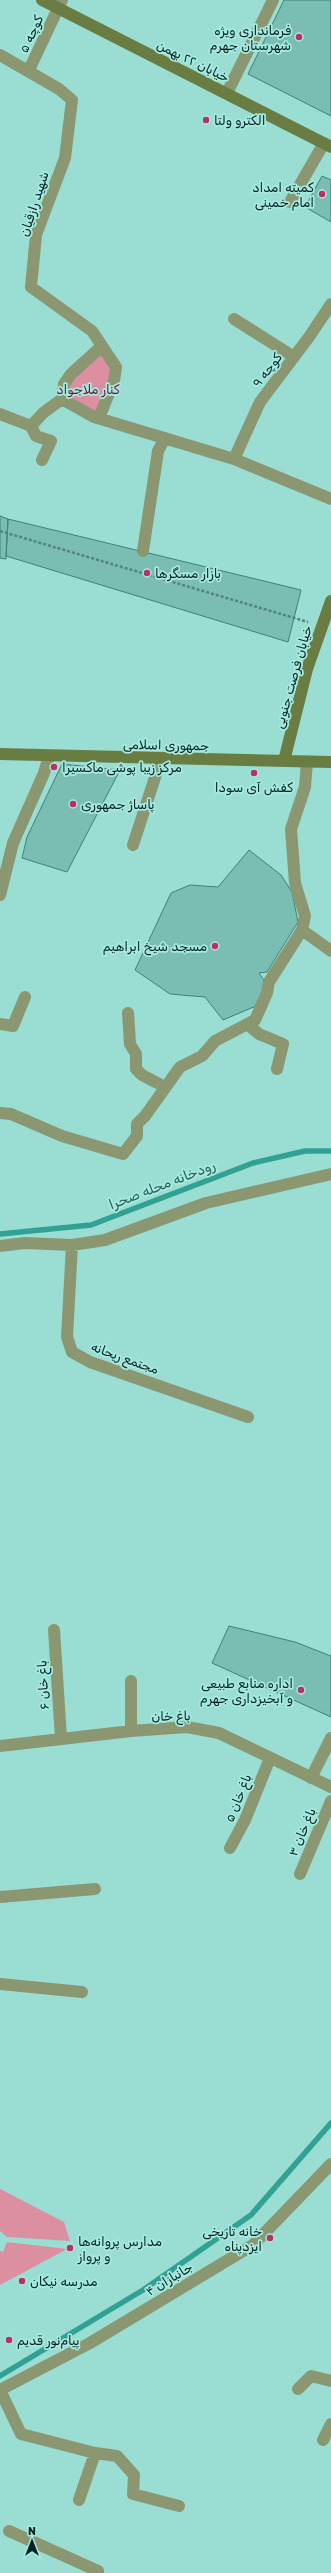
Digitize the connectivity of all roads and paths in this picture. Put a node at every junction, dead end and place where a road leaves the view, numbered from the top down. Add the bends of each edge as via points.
1 (42, 0) edge
2 (273, 0) edge
3 (60, 5) edge
4 (0, 55) edge
5 (29, 70) junction
6 (227, 93) junction
7 (327, 145) edge
8 (290, 202) dead end
9 (331, 304) edge
10 (234, 319) dead end
11 (102, 346) junction
12 (294, 357) junction
13 (62, 400) junction
14 (0, 414) edge
15 (99, 418) junction
16 (31, 426) junction
17 (165, 438) junction
18 (234, 459) junction
19 (42, 460) dead end
20 (331, 499) edge
21 (0, 531) edge
22 (143, 552) dead end
23 (331, 601) edge
24 (322, 626) junction
25 (0, 754) edge
26 (49, 756) junction
27 (161, 759) junction
28 (284, 761) junction
29 (307, 762) junction
30 (331, 762) edge
31 (133, 845) dead end
32 (0, 895) edge
33 (302, 930) junction
34 (331, 951) edge
35 (25, 997) dead end
36 (128, 1013) dead end
37 (0, 1024) edge
38 (247, 1024) junction
39 (277, 1069) dead end
40 (165, 1087) junction
41 (0, 1113) edge
42 (331, 1174) edge
43 (72, 1245) junction
44 (0, 1246) edge
45 (248, 1417) dead end
46 (54, 1630) dead end
47 (131, 1681) dead end
48 (131, 1730) junction
49 (61, 1738) junction
50 (331, 1738) edge
51 (0, 1746) edge
52 (270, 1758) junction
53 (311, 1778) junction
54 (331, 1787) edge
55 (331, 1801) edge
56 (230, 1848) dead end
57 (300, 1874) dead end
58 (95, 1889) dead end
59 (0, 1897) edge
60 (0, 1984) edge
61 (82, 1992) dead end
62 (331, 2164) edge
63 (331, 2379) edge
64 (298, 2389) dead end
65 (0, 2390) edge
66 (331, 2424) edge
67 (323, 2440) dead end
68 (95, 2453) junction
69 (80, 2500) dead end
70 (180, 2506) dead end
71 (8, 2531) dead end
72 (98, 2572) edge

1 - 3 street, خیابان ۲۲ بهمن
2 - 6 street
3 - 5 street, کوچه ۵
3 - 6 street, خیابان ۲۲ بهمن
4 - 5 street, شهید رازقیان
5 - 11 street, شهید رازقیان via 72,100 65,158 36,235 30,287 92,331
6 - 7 street, خیابان ۲۲ بهمن
7 - 8 street
9 - 12 street, کوچه ۹
10 - 12 street
11 - 13 street via 71,374 64,384
11 - 15 street via 116,367 114,381
12 - 18 street, کوچه ۹ via 260,402
13 - 15 street
13 - 16 street via 43,413
14 - 16 street
15 - 17 street
16 - 19 street via 36,436 51,441
17 - 18 street
17 - 22 street via 158,451
18 - 20 street
21 - 24 path
23 - 24 street, خیابان فرصت جنوبی
24 - 28 street, خیابان فرصت جنوبی via 308,668
25 - 26 street, جمهوری اسلامی
26 - 27 street, جمهوری اسلامی
26 - 32 street via 13,843
27 - 28 street, جمهوری اسلامی
27 - 31 street
28 - 29 street, جمهوری اسلامی
29 - 30 street, جمهوری اسلامی
29 - 33 street via 305,787 291,829 295,883 305,916
33 - 34 street
33 - 38 street via 269,982 255,1020
35 - 37 street via 13,1026
36 - 40 street via 130,1044 136,1054 136,1069
38 - 39 street via 259,1034 283,1044
38 - 40 street via 215,1041 202,1056 180,1067
40 - 41 street via 145,1116 136,1124 136,1136 123,1154 62,1136 11,1114
42 - 43 street via 206,1203 105,1240
43 - 44 street via 25,1243
43 - 45 street, مجتمع ریحانه via 67,1337 72,1352 90,1362
46 - 49 street, باغ خان ۶
47 - 48 street
48 - 49 street, باغ خان
48 - 52 street, باغ خان via 187,1727 219,1734
49 - 51 street, باغ خان
50 - 53 street
52 - 53 street, باغ خان
52 - 56 street, باغ خان ۵ via 245,1820
53 - 54 street, باغ خان
55 - 57 street, باغ خان ۳
58 - 59 street
60 - 61 street
62 - 65 street, جانبازان ۴ via 253,2245 90,2343
63 - 64 street via 311,2376
65 - 68 street via 21,2434
66 - 67 street
68 - 69 street
68 - 70 street via 117,2456 134,2475 133,2494
71 - 72 street

